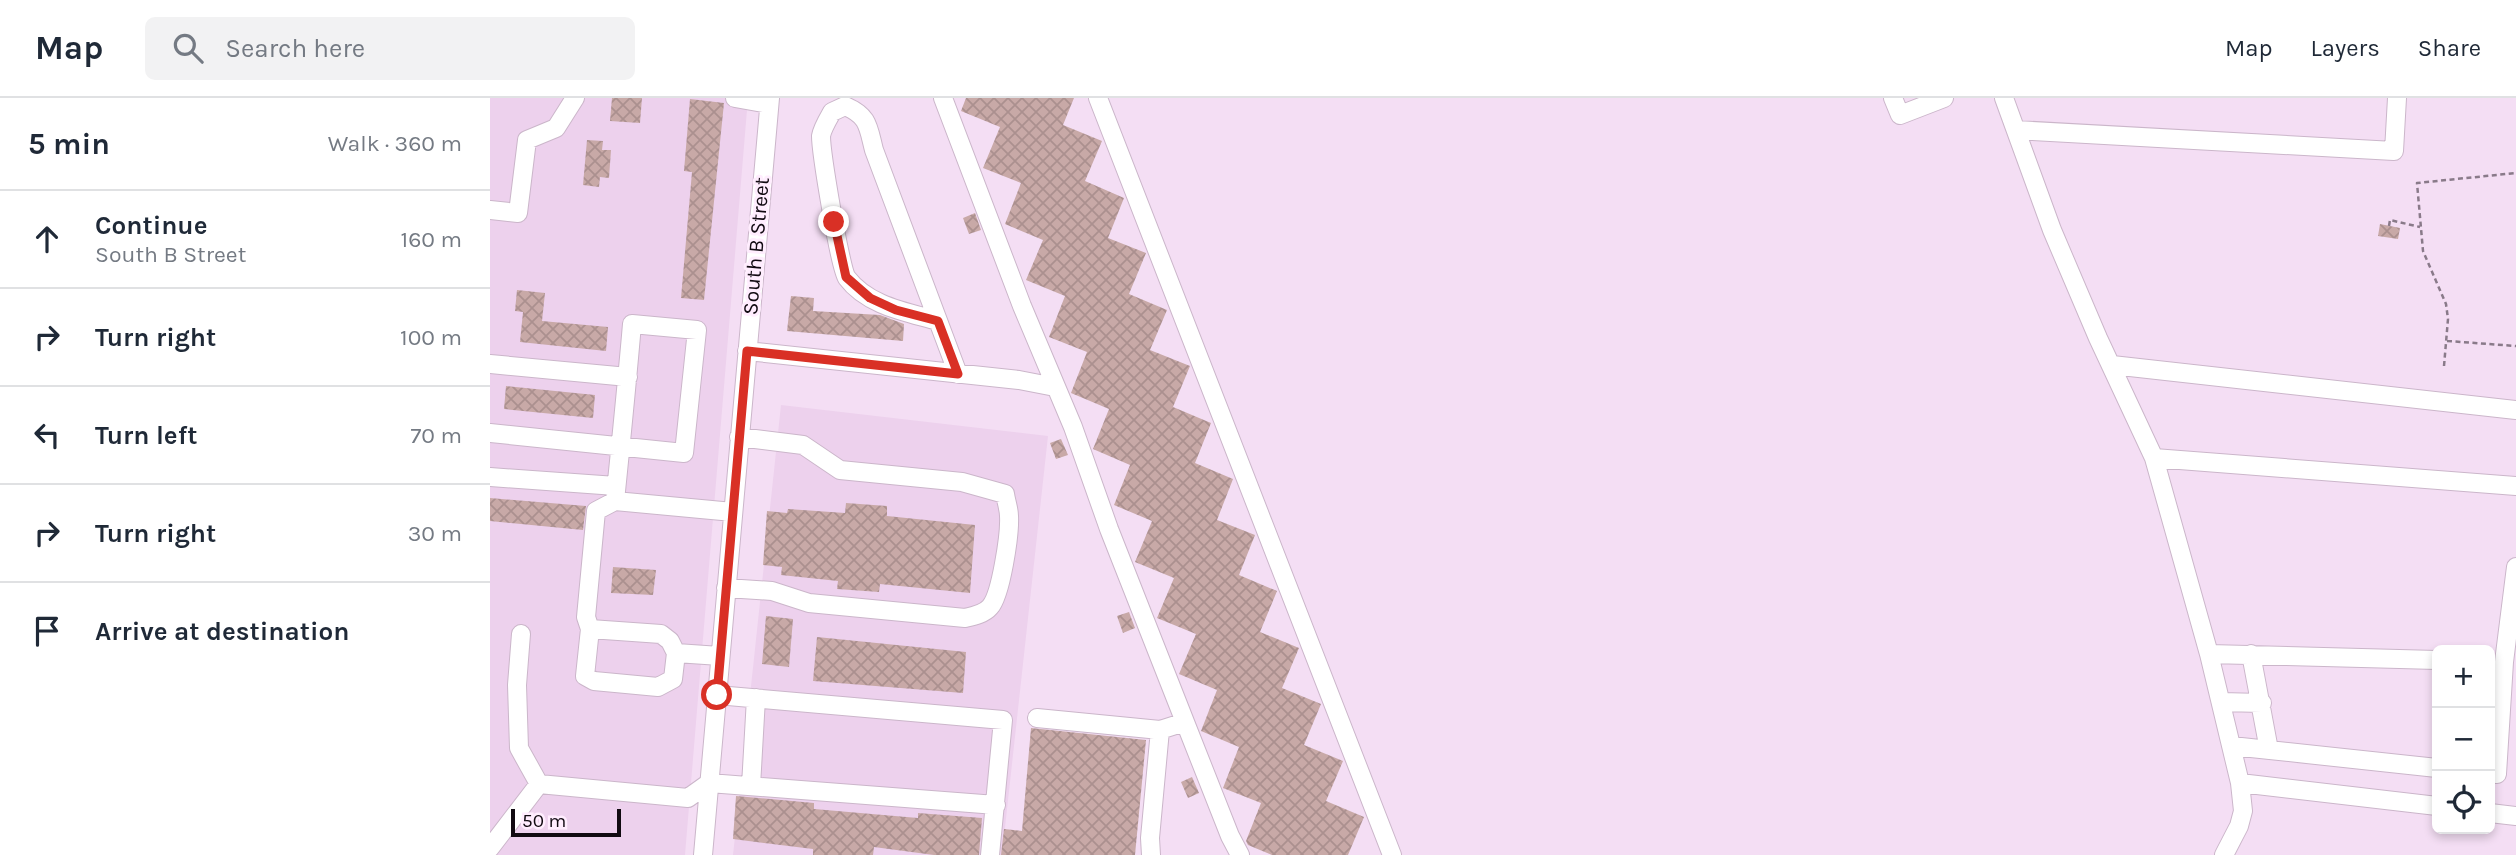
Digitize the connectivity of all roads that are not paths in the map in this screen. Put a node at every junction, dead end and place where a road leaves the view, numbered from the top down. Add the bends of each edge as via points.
1 (575, 98) edge
2 (735, 98) edge
3 (943, 98) edge
4 (1098, 98) edge
5 (1893, 98) edge
6 (1944, 98) edge
7 (2004, 98) edge
8 (2397, 98) edge
9 (769, 101) edge
10 (2016, 130) junction
11 (490, 210) edge
12 (938, 321) junction
13 (747, 351) junction
14 (490, 364) edge
15 (2112, 365) junction
16 (958, 374) junction
17 (628, 377) junction
18 (1055, 387) junction
19 (2516, 410) edge
20 (490, 433) edge
21 (739, 437) junction
22 (620, 446) junction
23 (2154, 458) junction
24 (490, 477) edge
25 (2516, 486) edge
26 (616, 493) junction
27 (733, 512) junction
28 (2516, 567) edge
29 (726, 588) junction
30 (590, 629) junction
31 (521, 634) dead end
32 (676, 653) junction
33 (2209, 654) junction
34 (2251, 654) junction
35 (720, 656) junction
36 (2432, 660) edge
37 (2497, 662) edge
38 (717, 695) junction
39 (756, 698) junction
40 (2221, 702) junction
41 (2262, 703) junction
42 (1037, 718) dead end
43 (1185, 722) junction
44 (1160, 730) junction
45 (2232, 746) junction
46 (2269, 750) junction
47 (2432, 767) edge
48 (2495, 774) edge
49 (709, 783) junction
50 (2240, 783) junction
51 (539, 784) junction
52 (751, 786) junction
53 (2432, 805) edge
54 (996, 806) junction
55 (2495, 814) edge
56 (2516, 816) edge
57 (490, 848) edge
58 (703, 855) edge
59 (990, 855) edge
60 (1151, 855) edge
61 (1240, 855) edge
62 (1392, 855) edge
63 (2224, 855) edge

1 - 11 street via 556,128 527,140 518,213
2 - 9 street
3 - 18 street
4 - 62 street
5 - 6 street via 1900,115
7 - 10 street
8 - 10 street via 2394,151
9 - 13 street, South B Street
10 - 15 street via 2052,230
12 - 12 street via 866,120 845,106 832,112 821,134 846,277 870,298
12 - 16 street
13 - 16 street
13 - 21 street, South B Street
14 - 17 street
15 - 19 street
15 - 23 street
16 - 18 street
17 - 22 street
17 - 22 street via 632,324 697,330 684,453
18 - 43 street
20 - 22 street
21 - 27 street, South B Street
21 - 29 street via 803,445 840,470 962,482 1005,494 1009,517 995,599 983,613 965,618 809,603 772,591
22 - 26 street
23 - 25 street
23 - 33 street
24 - 26 street
26 - 27 street
26 - 30 street via 596,511 586,617
27 - 29 street, South B Street
28 - 37 street
29 - 35 street, South B Street
30 - 32 street via 661,634
30 - 32 street via 585,676 594,681 668,684 673,680
31 - 51 street via 519,748
32 - 35 street
33 - 34 street
33 - 40 street
34 - 36 street
34 - 41 street
35 - 38 street, South B Street
37 - 48 street
38 - 39 street
38 - 49 street, South B Street
39 - 52 street
39 - 54 street via 1003,720
40 - 41 street
40 - 45 street
41 - 46 street
42 - 44 street
43 - 44 street
43 - 61 street
44 - 60 street
45 - 46 street
45 - 50 street
46 - 47 street
49 - 51 street via 688,798
49 - 52 street
49 - 58 street, South B Street
50 - 53 street
50 - 63 street via 2244,811
51 - 57 street
52 - 54 street
54 - 59 street
55 - 56 street

